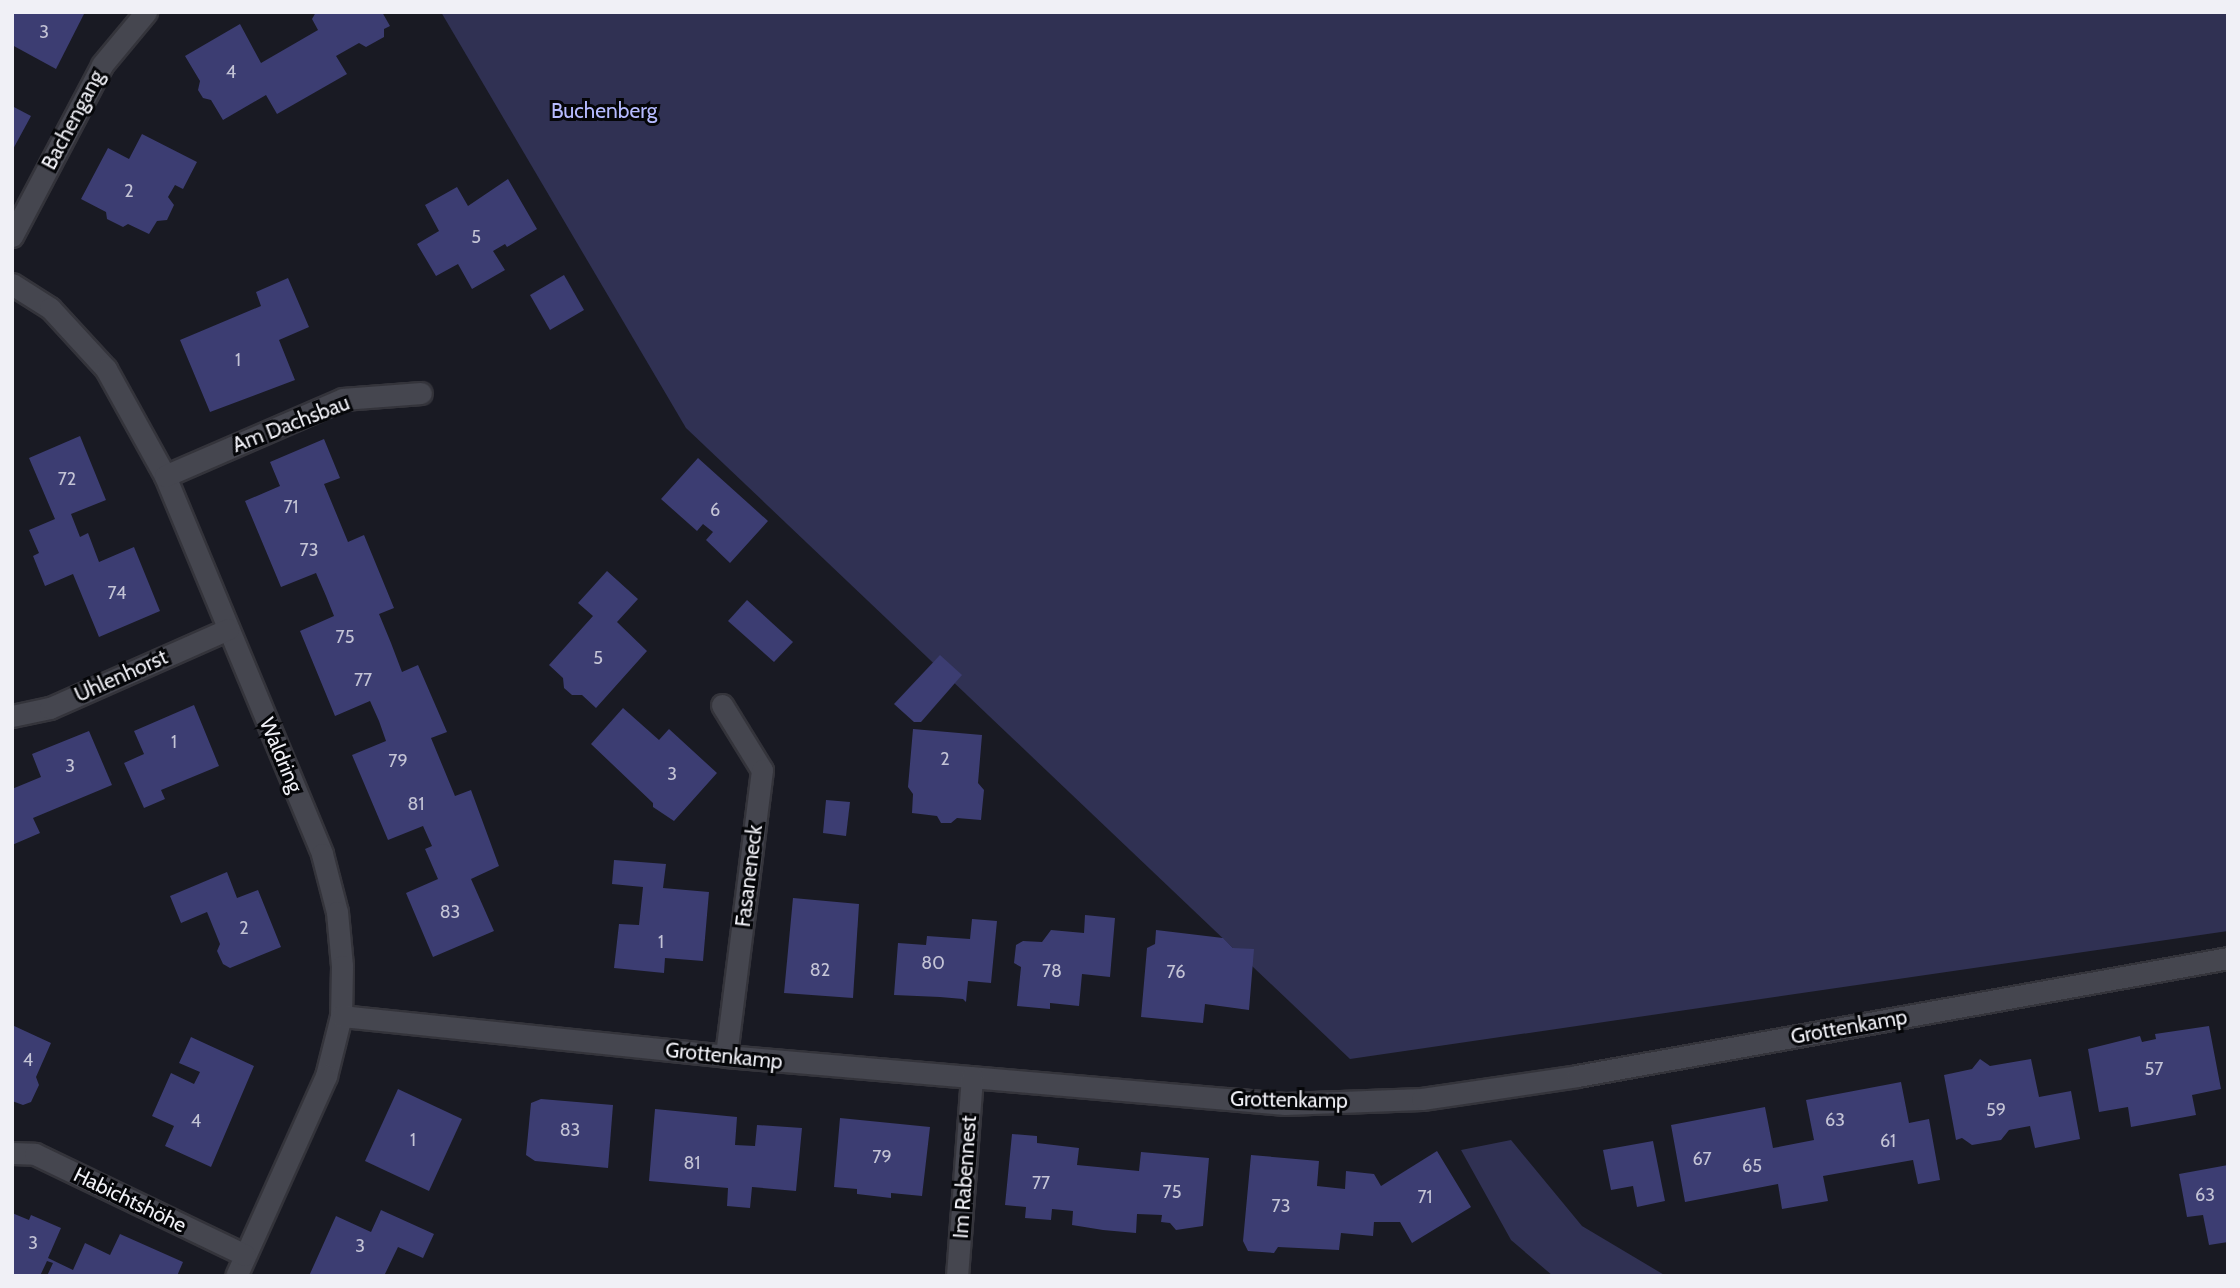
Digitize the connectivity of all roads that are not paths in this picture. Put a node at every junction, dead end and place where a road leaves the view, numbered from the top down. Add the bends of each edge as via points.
1 (146, 12) edge
2 (12, 236) edge
3 (12, 284) edge
4 (421, 393) dead end
5 (165, 476) junction
6 (228, 629) junction
7 (722, 705) dead end
8 (12, 716) edge
9 (2228, 958) edge
10 (341, 1016) junction
11 (726, 1056) junction
12 (972, 1078) junction
13 (12, 1153) edge
14 (245, 1255) junction
15 (236, 1276) edge
16 (957, 1276) edge

1 - 2 street, Bachengang via 102,65
3 - 5 street, Waldring via 50,308 107,369
4 - 5 street, Am Dachsbau via 343,399
5 - 6 street, Waldring
6 - 8 street, Uhlenhorst via 50,708
6 - 10 street, Waldring via 322,854 337,912
7 - 11 street, Fasaneneck via 762,770
9 - 12 street, Grottenkamp via 1577,1076 1422,1099 1285,1104
10 - 11 street, Grottenkamp
10 - 14 street, Waldring via 326,1076
11 - 12 street, Grottenkamp
12 - 16 street, Im Rabennest
13 - 14 street, Habichtshöhe via 35,1154
14 - 15 street, Waldring

